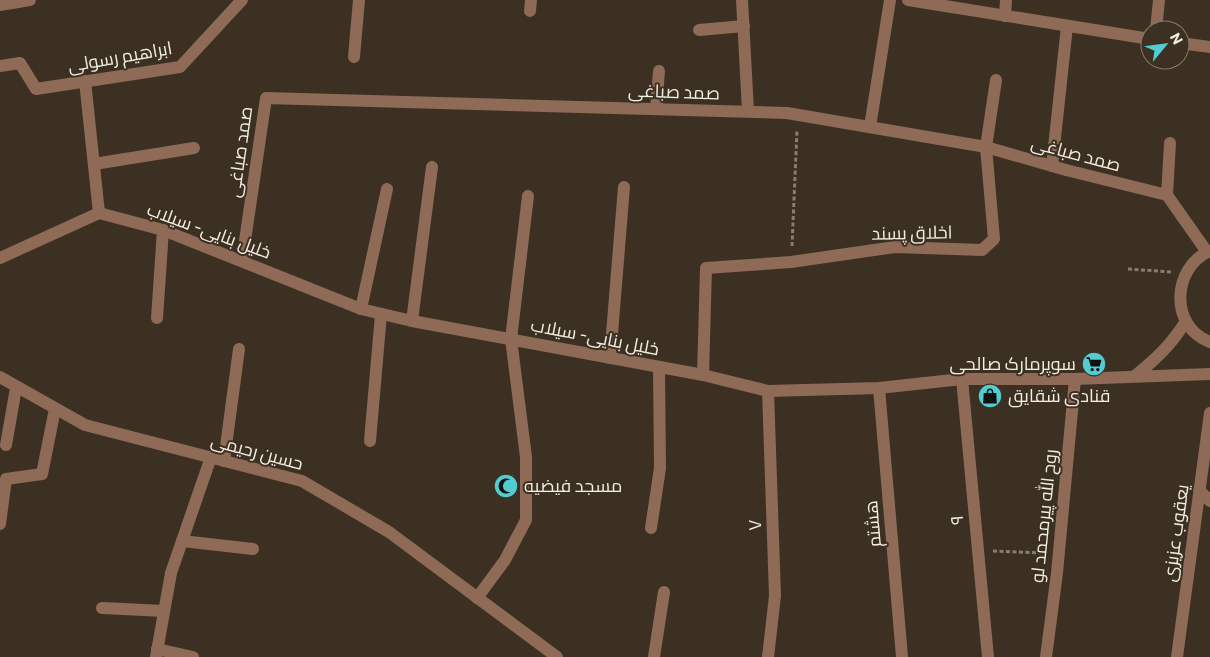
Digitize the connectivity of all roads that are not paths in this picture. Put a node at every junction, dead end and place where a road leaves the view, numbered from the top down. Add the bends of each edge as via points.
1 (30, 0) edge
2 (242, 0) edge
3 (359, 0) edge
4 (742, 0) edge
5 (890, 0) edge
6 (908, 0) edge
7 (1006, 0) edge
8 (1159, 0) edge
9 (0, 5) edge
10 (1004, 16) junction
11 (1157, 20) edge
12 (744, 26) junction
13 (1067, 26) junction
14 (699, 30) dead end
15 (1140, 37) edge
16 (1190, 44) edge
17 (1210, 47) edge
18 (354, 57) dead end
19 (0, 66) edge
20 (659, 71) dead end
21 (85, 80) junction
22 (996, 80) dead end
23 (656, 109) junction
24 (748, 112) junction
25 (870, 127) junction
26 (1170, 143) dead end
27 (986, 147) junction
28 (194, 148) dead end
29 (94, 164) junction
30 (1052, 166) junction
31 (432, 167) dead end
32 (624, 187) dead end
33 (387, 189) dead end
34 (1167, 195) junction
35 (528, 196) dead end
36 (99, 212) junction
37 (163, 230) junction
38 (1209, 251) edge
39 (0, 258) edge
40 (242, 261) junction
41 (361, 309) junction
42 (381, 314) junction
43 (157, 318) dead end
44 (412, 321) junction
45 (1186, 321) junction
46 (511, 339) junction
47 (1210, 342) edge
48 (239, 349) dead end
49 (610, 358) junction
50 (659, 367) junction
51 (1210, 374) edge
52 (703, 375) junction
53 (1135, 376) junction
54 (0, 377) edge
55 (962, 379) junction
56 (1075, 379) junction
57 (16, 388) junction
58 (878, 388) junction
59 (768, 391) junction
60 (55, 408) junction
61 (1210, 413) edge
62 (370, 441) dead end
63 (6, 445) dead end
64 (210, 457) junction
65 (224, 461) junction
66 (1199, 490) junction
67 (1210, 501) edge
68 (0, 524) edge
69 (651, 528) dead end
70 (182, 541) junction
71 (253, 549) dead end
72 (664, 592) dead end
73 (477, 598) junction
74 (102, 608) dead end
75 (164, 611) junction
76 (156, 653) edge
77 (193, 657) edge
78 (556, 657) edge
79 (654, 657) edge
80 (768, 657) edge
81 (902, 657) edge
82 (988, 657) edge
83 (1046, 657) edge
84 (1177, 657) edge

1 - 9 street
2 - 21 street, ابراهیم رسولی via 180,67
3 - 18 street
4 - 12 street
5 - 25 street
6 - 10 street
7 - 10 street
8 - 11 street
10 - 13 street
12 - 14 street
12 - 24 street
13 - 15 street
13 - 30 street
16 - 17 street
19 - 21 street, ابراهیم رسولی via 20,63 36,88
20 - 23 street
21 - 29 street
22 - 27 street
23 - 24 street, صمد صباغی
23 - 40 street, صمد صباغی via 266,98
24 - 25 street, صمد صباغی via 786,112
25 - 27 street, صمد صباغی
26 - 34 street
27 - 30 street, صمد صباغی
27 - 52 street, اخلاق پسند via 994,239 982,250 895,247 791,262 706,268
28 - 29 street
29 - 36 street
30 - 34 street, صمد صباغی
31 - 44 street
32 - 49 street
33 - 41 street
34 - 38 street
35 - 46 street
36 - 37 street, خلیل بنایی- سیلاب
36 - 39 street
37 - 40 street, خلیل بنایی- سیلاب
37 - 43 street
38 - 45 street via 1185,273 1180,305
40 - 41 street, خلیل بنایی- سیلاب
41 - 42 street, خلیل بنایی- سیلاب
42 - 44 street, خلیل بنایی- سیلاب
42 - 62 street
44 - 46 street, خلیل بنایی- سیلاب
45 - 47 street
45 - 53 street via 1163,353
46 - 49 street, خلیل بنایی- سیلاب
46 - 73 street via 526,457 526,520 505,560
48 - 65 street
49 - 50 street, خلیل بنایی- سیلاب
50 - 52 street, خلیل بنایی- سیلاب
50 - 69 street via 660,468
51 - 53 street, خلیل بنایی- سیلاب
52 - 59 street, خلیل بنایی- سیلاب
53 - 56 street, خلیل بنایی- سیلاب
54 - 57 street, حسین رحیمی
55 - 56 street, خلیل بنایی- سیلاب
55 - 58 street, خلیل بنایی- سیلاب
55 - 82 street, ۹
56 - 83 street, روح الله پیرمحمد لو
57 - 60 street, حسین رحیمی
57 - 63 street
58 - 59 street, خلیل بنایی- سیلاب
58 - 81 street, هشتم
59 - 80 street, ۷ via 775,596
60 - 64 street, حسین رحیمی via 85,425
60 - 68 street via 42,474 6,479
61 - 66 street, یعقوب عزیزی
64 - 65 street, حسین رحیمی
64 - 70 street
65 - 73 street, حسین رحیمی via 302,481 389,532
66 - 67 street
66 - 84 street, یعقوب عزیزی
70 - 71 street
70 - 75 street via 171,573
72 - 79 street
73 - 78 street, حسین رحیمی
74 - 75 street
75 - 76 street
76 - 77 street

